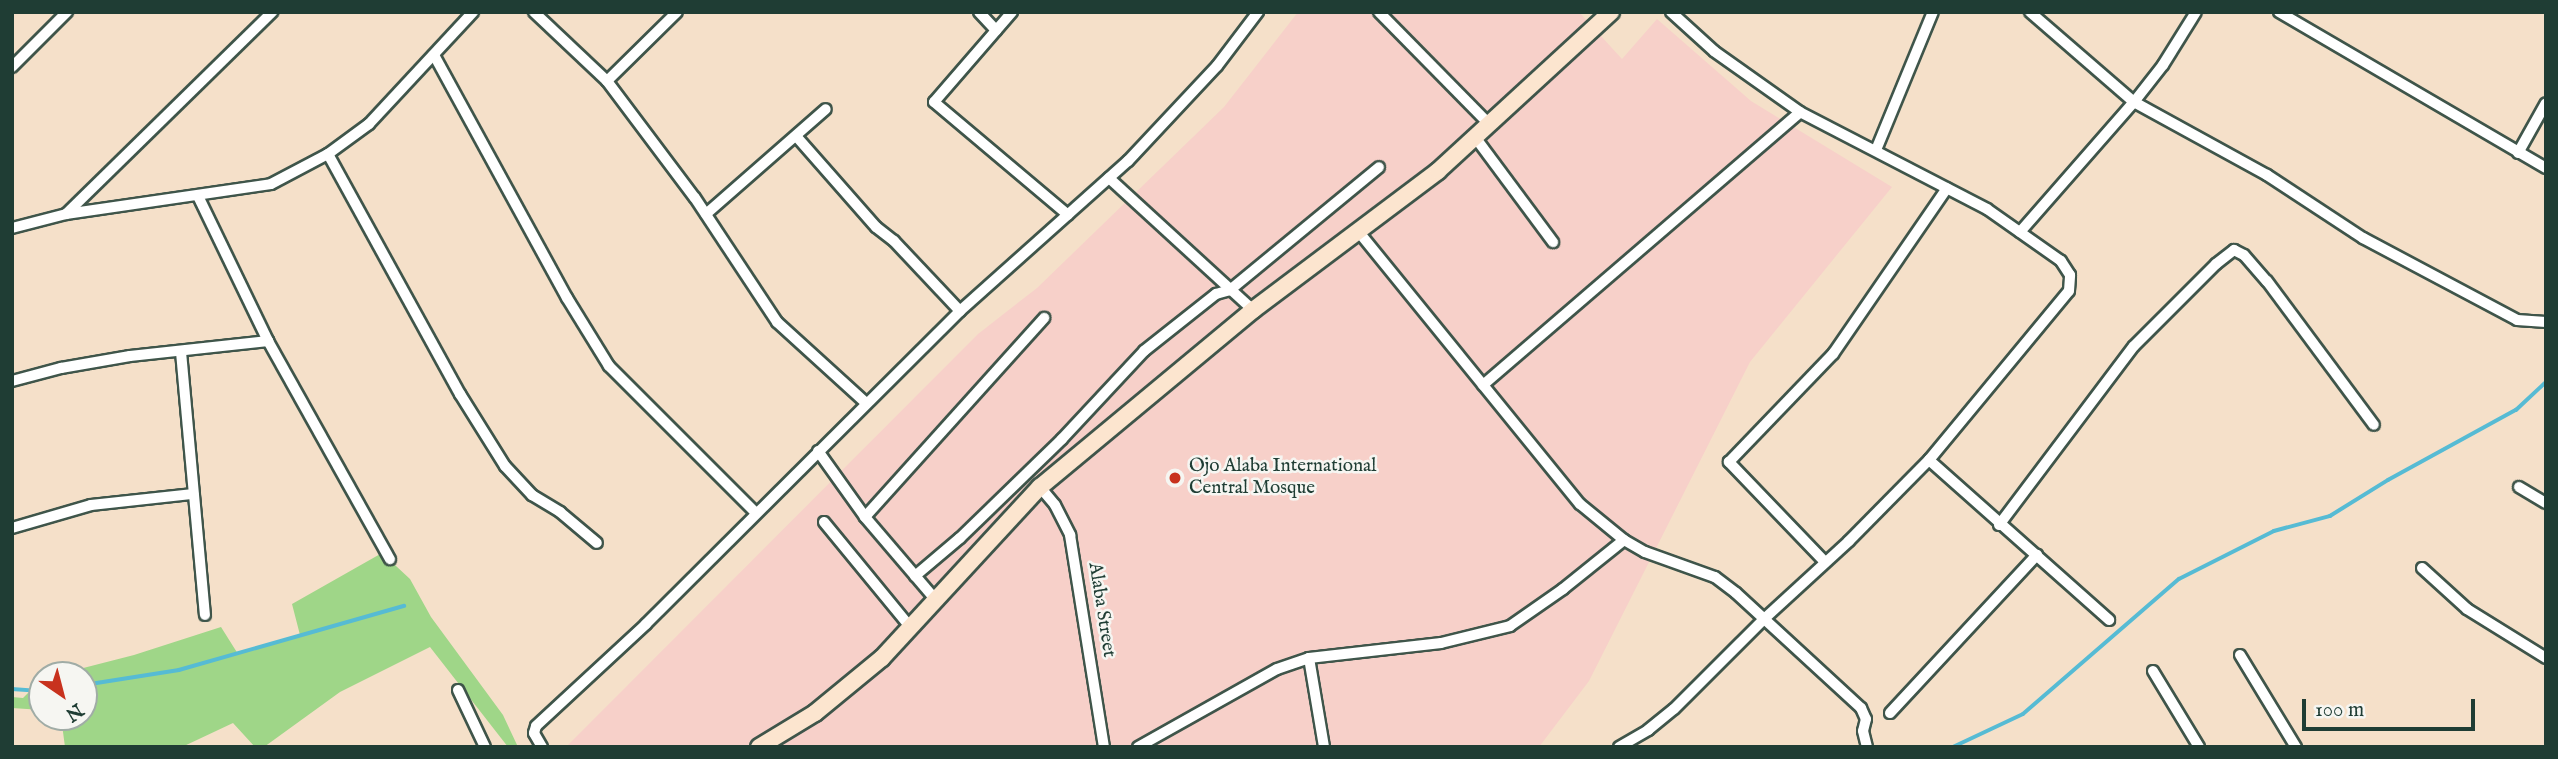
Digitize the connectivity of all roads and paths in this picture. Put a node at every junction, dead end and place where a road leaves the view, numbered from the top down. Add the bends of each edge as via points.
1 (67, 12) edge
2 (272, 12) edge
3 (473, 12) edge
4 (534, 12) edge
5 (677, 12) edge
6 (979, 12) edge
7 (1012, 12) edge
8 (1258, 12) edge
9 (1379, 12) edge
10 (1671, 12) edge
11 (1933, 12) edge
12 (2030, 12) edge
13 (2196, 12) edge
14 (2279, 12) edge
15 (1604, 15) edge
16 (996, 30) junction
17 (434, 55) junction
18 (12, 67) edge
19 (607, 81) junction
20 (2134, 102) junction
21 (2546, 103) edge
22 (827, 109) dead end
23 (1800, 112) junction
24 (1490, 125) junction
25 (796, 136) junction
26 (1475, 137) junction
27 (1876, 150) junction
28 (2518, 153) junction
29 (328, 154) junction
30 (1379, 167) dead end
31 (2546, 168) edge
32 (1109, 178) junction
33 (1947, 188) junction
34 (198, 196) junction
35 (66, 214) junction
36 (706, 214) junction
37 (1068, 215) junction
38 (12, 228) edge
39 (1358, 231) junction
40 (2020, 232) junction
41 (1553, 242) dead end
42 (1230, 289) junction
43 (1254, 310) junction
44 (960, 311) junction
45 (1044, 318) dead end
46 (2546, 322) edge
47 (268, 341) junction
48 (181, 352) junction
49 (12, 381) edge
50 (1483, 385) junction
51 (866, 403) junction
52 (2374, 425) dead end
53 (818, 451) junction
54 (1929, 460) junction
55 (1041, 487) junction
56 (2519, 487) dead end
57 (193, 494) junction
58 (2546, 503) edge
59 (755, 512) junction
60 (865, 517) junction
61 (824, 522) dead end
62 (1999, 525) junction
63 (12, 528) edge
64 (1624, 540) junction
65 (597, 543) dead end
66 (2037, 555) junction
67 (390, 559) dead end
68 (1825, 562) junction
69 (2422, 568) dead end
70 (915, 576) junction
71 (935, 599) junction
72 (205, 615) dead end
73 (1764, 619) junction
74 (2109, 620) dead end
75 (911, 628) junction
76 (2240, 655) dead end
77 (2546, 658) edge
78 (1309, 659) junction
79 (2153, 671) dead end
80 (458, 690) dead end
81 (1890, 713) dead end
82 (481, 745) edge
83 (542, 747) edge
84 (759, 747) edge
85 (1104, 747) edge
86 (1138, 747) edge
87 (1324, 747) edge
88 (1619, 747) edge
89 (1867, 747) edge
90 (2199, 747) edge
91 (2296, 747) edge

1 - 18 street
2 - 35 street
3 - 17 street
4 - 19 street
5 - 19 street
6 - 16 street
7 - 16 street
8 - 32 street via 1217,66
9 - 24 street
10 - 23 street via 1714,51
11 - 27 street
12 - 20 street
13 - 20 street
14 - 28 street
15 - 24 main road
16 - 37 street via 934,102
17 - 29 street via 369,124
17 - 59 street via 609,366
19 - 36 street
20 - 40 street
20 - 46 street via 2267,174 2387,251 2517,320
21 - 28 street
22 - 25 street
23 - 27 street
23 - 50 street
24 - 26 main road
25 - 36 street
25 - 44 street via 876,227
26 - 39 main road
26 - 41 street
27 - 33 street
28 - 31 street
29 - 34 street via 271,184
29 - 65 street via 460,394 505,466 532,495 561,512
30 - 42 street
32 - 37 street
32 - 42 street
33 - 40 street
33 - 68 street via 1833,354 1728,462
34 - 35 street
34 - 47 street
35 - 38 street
36 - 51 street via 777,322
37 - 44 street
39 - 43 main road
39 - 50 street
40 - 54 street via 2062,261 2070,275 2069,291
42 - 43 street
42 - 70 street via 1216,294 1144,351 1062,439
43 - 55 main road
44 - 51 street
45 - 60 street
47 - 48 street
47 - 67 street
48 - 49 street via 61,368
48 - 57 street
50 - 64 street via 1580,504
51 - 53 street
52 - 62 street via 2267,281 2234,250 2134,346
53 - 59 street
53 - 60 street
54 - 62 street
54 - 68 street
55 - 71 main road
55 - 85 street, Alaba Street via 1070,535
56 - 58 street
57 - 63 street via 91,505
57 - 72 street
59 - 83 street via 646,624 536,726 534,733
60 - 70 street
61 - 75 street
62 - 66 street
64 - 73 street via 1715,577
64 - 78 street via 1510,626 1441,643
66 - 74 street
66 - 81 street
68 - 73 street
69 - 77 street via 2467,608
70 - 71 street
71 - 75 main road
73 - 88 street via 1674,709
73 - 89 street via 1861,708
75 - 84 main road via 815,713
76 - 91 street
78 - 86 street via 1251,682
78 - 87 street
79 - 90 street
80 - 82 street

